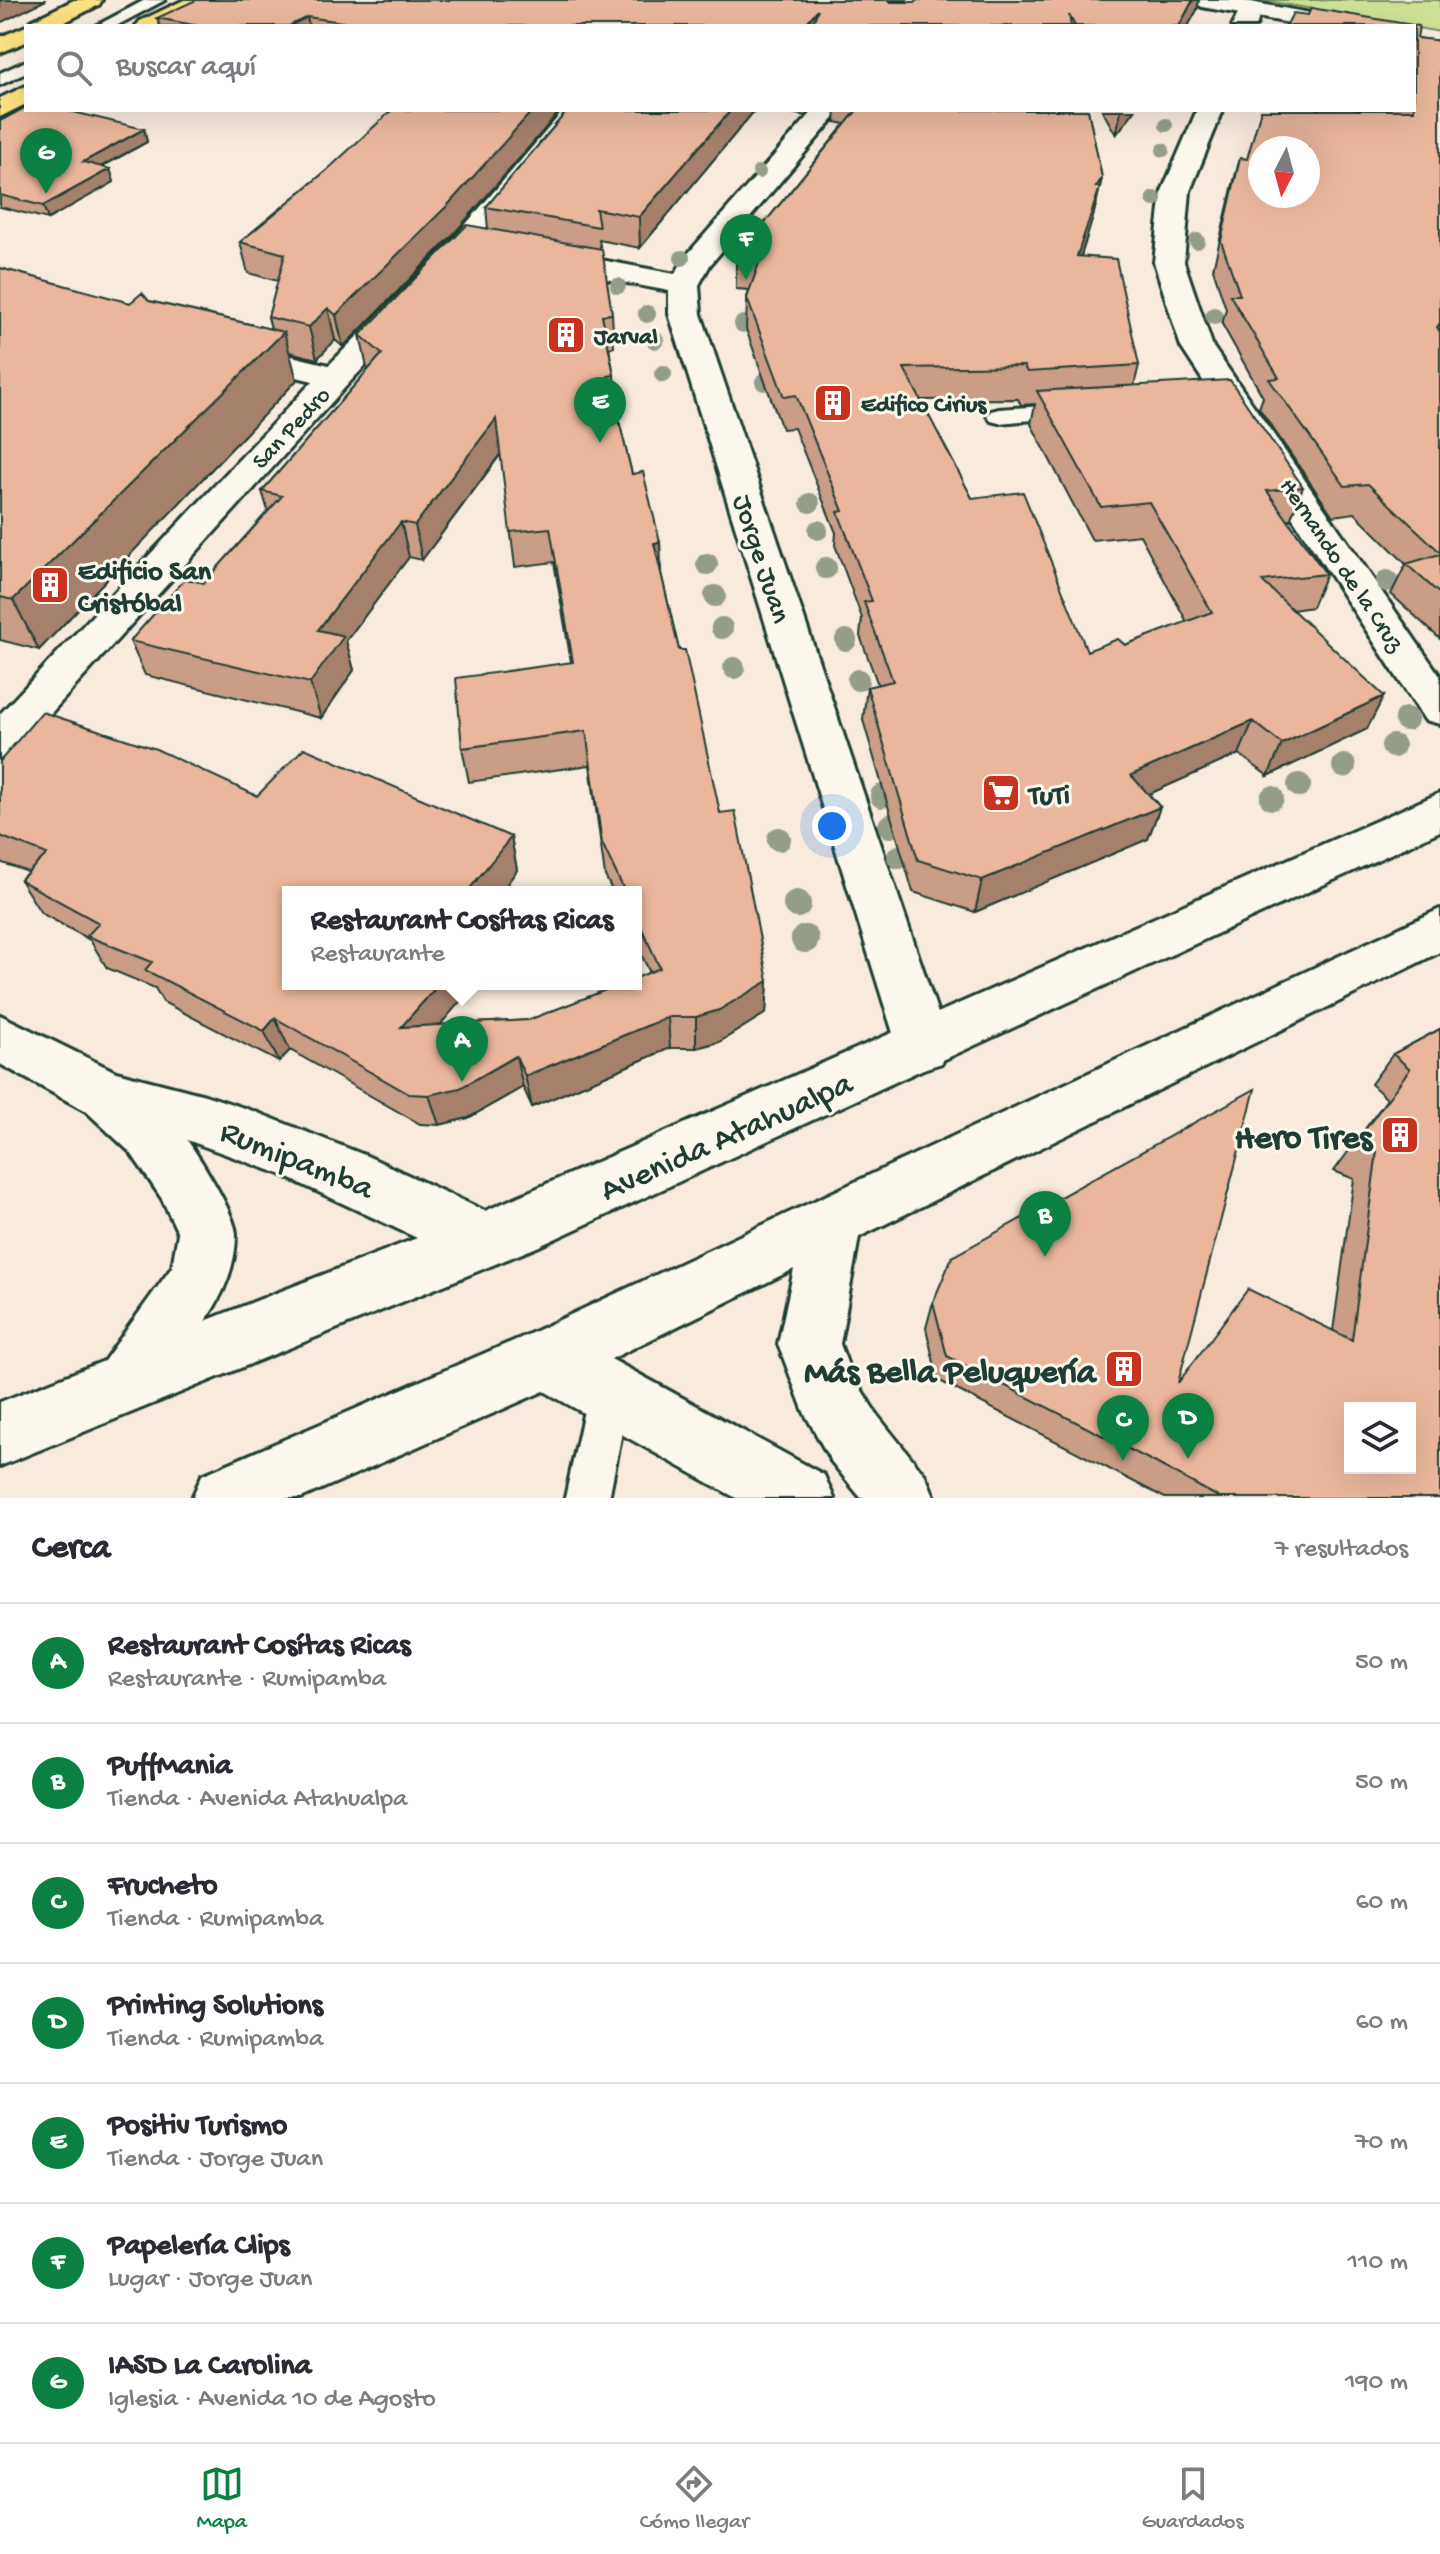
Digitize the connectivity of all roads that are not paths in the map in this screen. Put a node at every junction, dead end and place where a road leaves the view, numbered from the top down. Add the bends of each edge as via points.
1 (91, 0) edge
2 (157, 0) edge
3 (202, 0) edge
4 (1202, 0) edge
5 (1248, 18) edge
6 (43, 24) edge
7 (108, 24) edge
8 (152, 24) edge
9 (1319, 24) edge
10 (24, 34) edge
11 (0, 46) edge
12 (24, 67) edge
13 (0, 80) edge
14 (24, 95) edge
15 (0, 109) edge
16 (577, 112) edge
17 (826, 112) edge
18 (1209, 112) edge
19 (495, 249) junction
20 (684, 285) junction
21 (206, 346) edge
22 (336, 377) junction
23 (1093, 410) edge
24 (999, 416) dead end
25 (1440, 709) edge
26 (0, 742) edge
27 (1440, 811) edge
28 (1440, 929) edge
29 (0, 1038) edge
30 (923, 1046) junction
31 (105, 1094) junction
32 (833, 1220) junction
33 (484, 1241) junction
34 (547, 1358) junction
35 (609, 1392) junction
36 (99, 1395) junction
37 (0, 1434) edge
38 (0, 1457) edge
39 (228, 1494) edge
40 (587, 1498) edge
41 (801, 1498) edge
42 (902, 1498) edge

1 - 6 main road
2 - 7 lane
3 - 8 main road
4 - 5 street
5 - 9 street
10 - 11 main road
12 - 13 lane
14 - 15 main road
16 - 19 street, San Pedro
17 - 20 street via 697,262
18 - 25 street, Hernando de la Cruz via 1176,191 1169,262 1218,402
19 - 20 street
19 - 22 street, San Pedro
20 - 30 street, Jorge Juan via 685,314
21 - 22 street
22 - 26 street, San Pedro
23 - 24 lane
27 - 30 street, Avenida Atahualpa
28 - 32 street
29 - 31 street, Rumipamba
30 - 33 street, Avenida Atahualpa
31 - 33 street, Rumipamba via 204,1118 386,1193
31 - 36 street, Rumipamba via 151,1135 182,1180 207,1232 199,1279
32 - 34 street
32 - 42 street via 809,1344 826,1390 854,1438
33 - 36 street, Avenida Atahualpa
34 - 35 street
34 - 39 street
35 - 40 lane
35 - 41 street
36 - 37 street, Avenida Atahualpa
36 - 38 street

